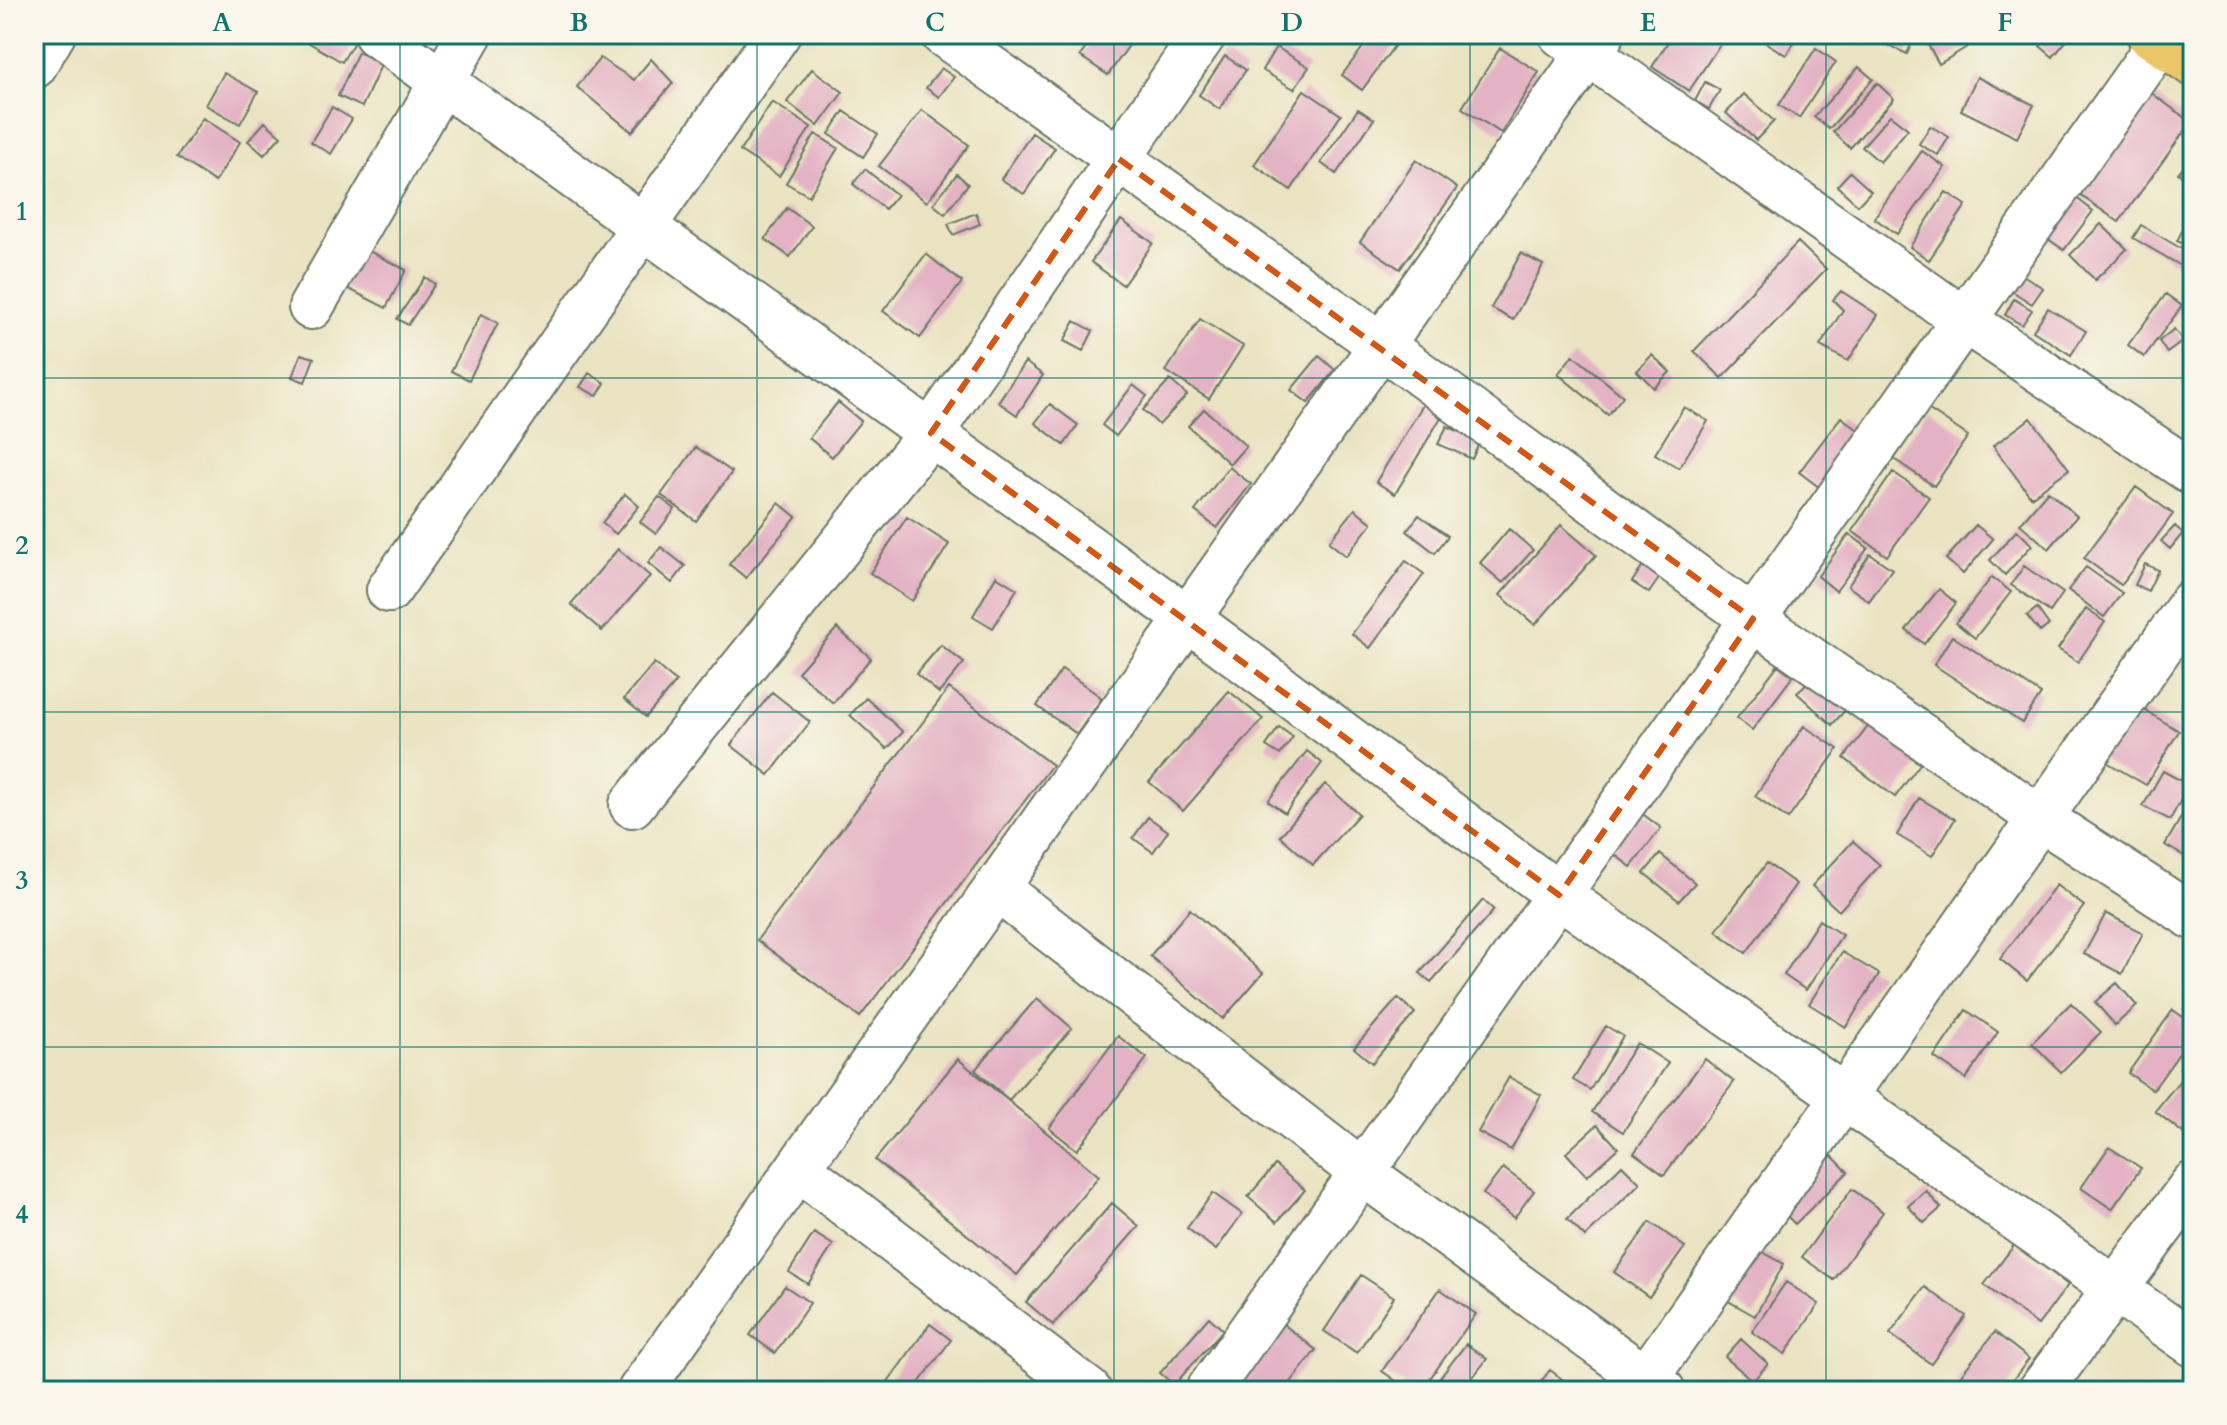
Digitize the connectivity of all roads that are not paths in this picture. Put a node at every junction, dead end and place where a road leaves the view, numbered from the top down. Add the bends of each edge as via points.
1 (53, 34) edge
2 (376, 34) edge
3 (470, 34) edge
4 (778, 34) edge
5 (943, 34) edge
6 (1204, 34) edge
7 (1584, 40) edge
8 (2167, 44) edge
9 (34, 66) edge
10 (442, 82) junction
11 (1119, 159) junction
12 (644, 226) junction
13 (311, 307) dead end
14 (1964, 320) junction
15 (1381, 345) junction
16 (931, 433) junction
17 (2193, 473) edge
18 (389, 590) dead end
19 (2193, 601) edge
20 (1187, 618) junction
21 (1753, 619) junction
22 (632, 805) dead end
23 (2040, 818) junction
24 (996, 888) junction
25 (1559, 895) junction
26 (2193, 917) edge
27 (1842, 1099) junction
28 (798, 1168) junction
29 (1363, 1173) junction
30 (2193, 1184) edge
31 (2115, 1289) junction
32 (2193, 1344) edge
33 (1649, 1387) edge
34 (640, 1391) edge
35 (1089, 1391) edge
36 (1208, 1391) edge
37 (2040, 1391) edge

1 - 9 street
2 - 10 street
3 - 10 street
4 - 12 street
5 - 11 street
6 - 11 street
7 - 14 street
7 - 15 street
8 - 14 street
10 - 12 street
10 - 13 street
11 - 15 street
11 - 16 street
12 - 16 street
12 - 18 street
14 - 17 street
14 - 21 street
15 - 20 street
15 - 21 street
16 - 20 street
16 - 22 street
19 - 23 street
20 - 24 street
20 - 25 street
21 - 23 street
21 - 25 street
23 - 26 street
23 - 27 street
24 - 28 street
24 - 29 street
25 - 27 street
25 - 29 street
27 - 31 street
27 - 33 street
28 - 34 street
28 - 35 street
29 - 33 street
29 - 36 street
30 - 31 street
31 - 32 street
31 - 37 street

